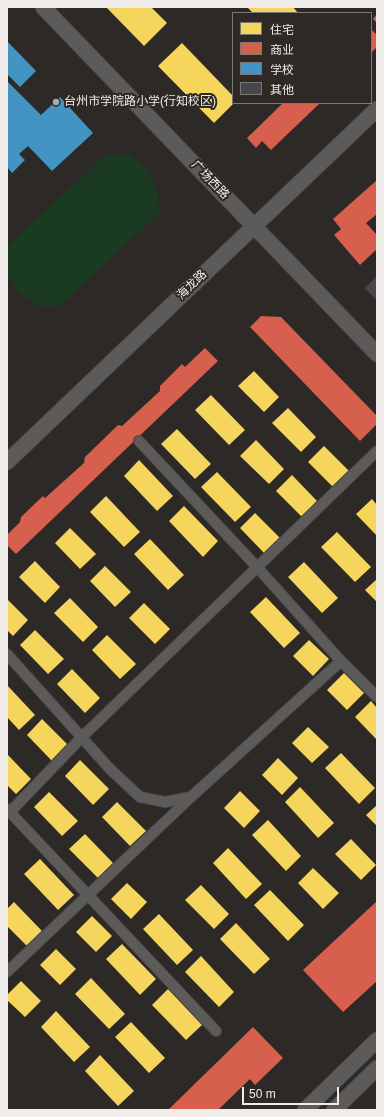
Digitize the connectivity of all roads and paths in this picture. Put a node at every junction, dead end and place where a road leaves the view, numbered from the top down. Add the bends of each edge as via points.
1 (43, 7) edge
2 (377, 109) edge
3 (254, 226) junction
4 (377, 354) edge
5 (139, 441) dead end
6 (377, 451) edge
7 (7, 462) edge
8 (257, 567) junction
9 (7, 654) edge
10 (341, 661) junction
11 (377, 697) edge
12 (82, 737) junction
13 (191, 797) junction
14 (8, 810) edge
15 (88, 895) junction
16 (7, 972) edge
17 (216, 1031) dead end
18 (377, 1040) edge
19 (377, 1068) edge
20 (305, 1110) edge
21 (334, 1110) edge

1 - 3 main road, 广场西路
2 - 3 main road, 海龙路
3 - 4 main road, 广场西路
3 - 7 main road, 海龙路
5 - 8 street
6 - 8 street
8 - 10 street
8 - 12 street
9 - 12 street
10 - 11 street
10 - 13 street
12 - 13 street via 110,769 140,797 165,802
12 - 14 street
13 - 15 street
14 - 15 street
15 - 16 street
15 - 17 street
18 - 20 main road
19 - 21 main road

